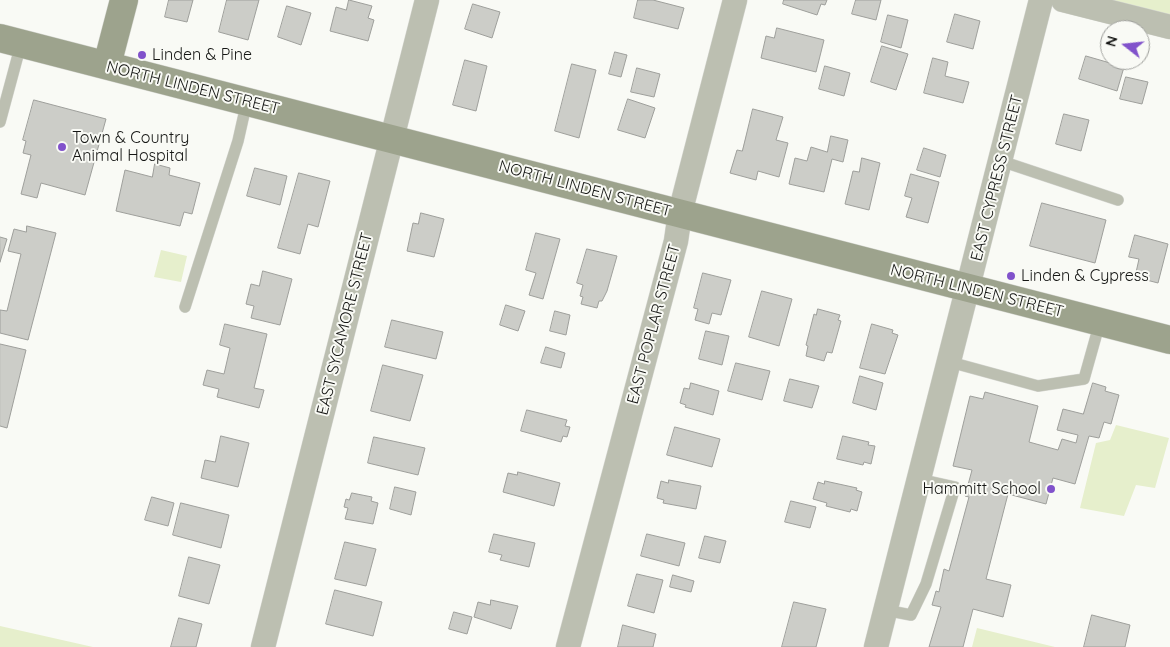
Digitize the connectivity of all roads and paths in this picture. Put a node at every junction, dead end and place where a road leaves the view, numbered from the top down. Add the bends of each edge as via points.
1 (124, 0) edge
2 (428, 0) edge
3 (735, 0) edge
4 (1041, 0) edge
5 (1063, 0) edge
6 (1170, 26) edge
7 (11, 41) edge
8 (108, 65) junction
9 (247, 102) junction
10 (0, 122) edge
11 (392, 139) junction
12 (1001, 160) junction
13 (1118, 200) dead end
14 (680, 214) junction
15 (968, 288) junction
16 (185, 307) dead end
17 (1100, 322) junction
18 (1170, 340) edge
19 (950, 362) junction
20 (918, 478) junction
21 (885, 610) junction
22 (263, 647) edge
23 (568, 647) edge
24 (876, 647) edge

1 - 8 main road
2 - 11 street, EAST SYCAMORE STREET
3 - 14 street, EAST POPLAR STREET
4 - 12 street, EAST CYPRESS STREET
5 - 6 street
7 - 8 main road, NORTH LINDEN STREET
7 - 10 lane
8 - 9 main road, NORTH LINDEN STREET
9 - 11 main road, NORTH LINDEN STREET
9 - 16 lane via 238,141
11 - 14 main road, NORTH LINDEN STREET
11 - 22 street, EAST SYCAMORE STREET
12 - 13 lane
12 - 15 street, EAST CYPRESS STREET
14 - 15 main road, NORTH LINDEN STREET
14 - 23 street, EAST POPLAR STREET via 676,241
15 - 17 main road, NORTH LINDEN STREET
15 - 19 street, EAST CYPRESS STREET
17 - 18 main road, NORTH LINDEN STREET
17 - 19 lane via 1084,379 1038,386
19 - 20 street, EAST CYPRESS STREET
20 - 21 street, EAST CYPRESS STREET
20 - 21 lane via 955,487 926,584 911,615
21 - 24 street, EAST CYPRESS STREET

